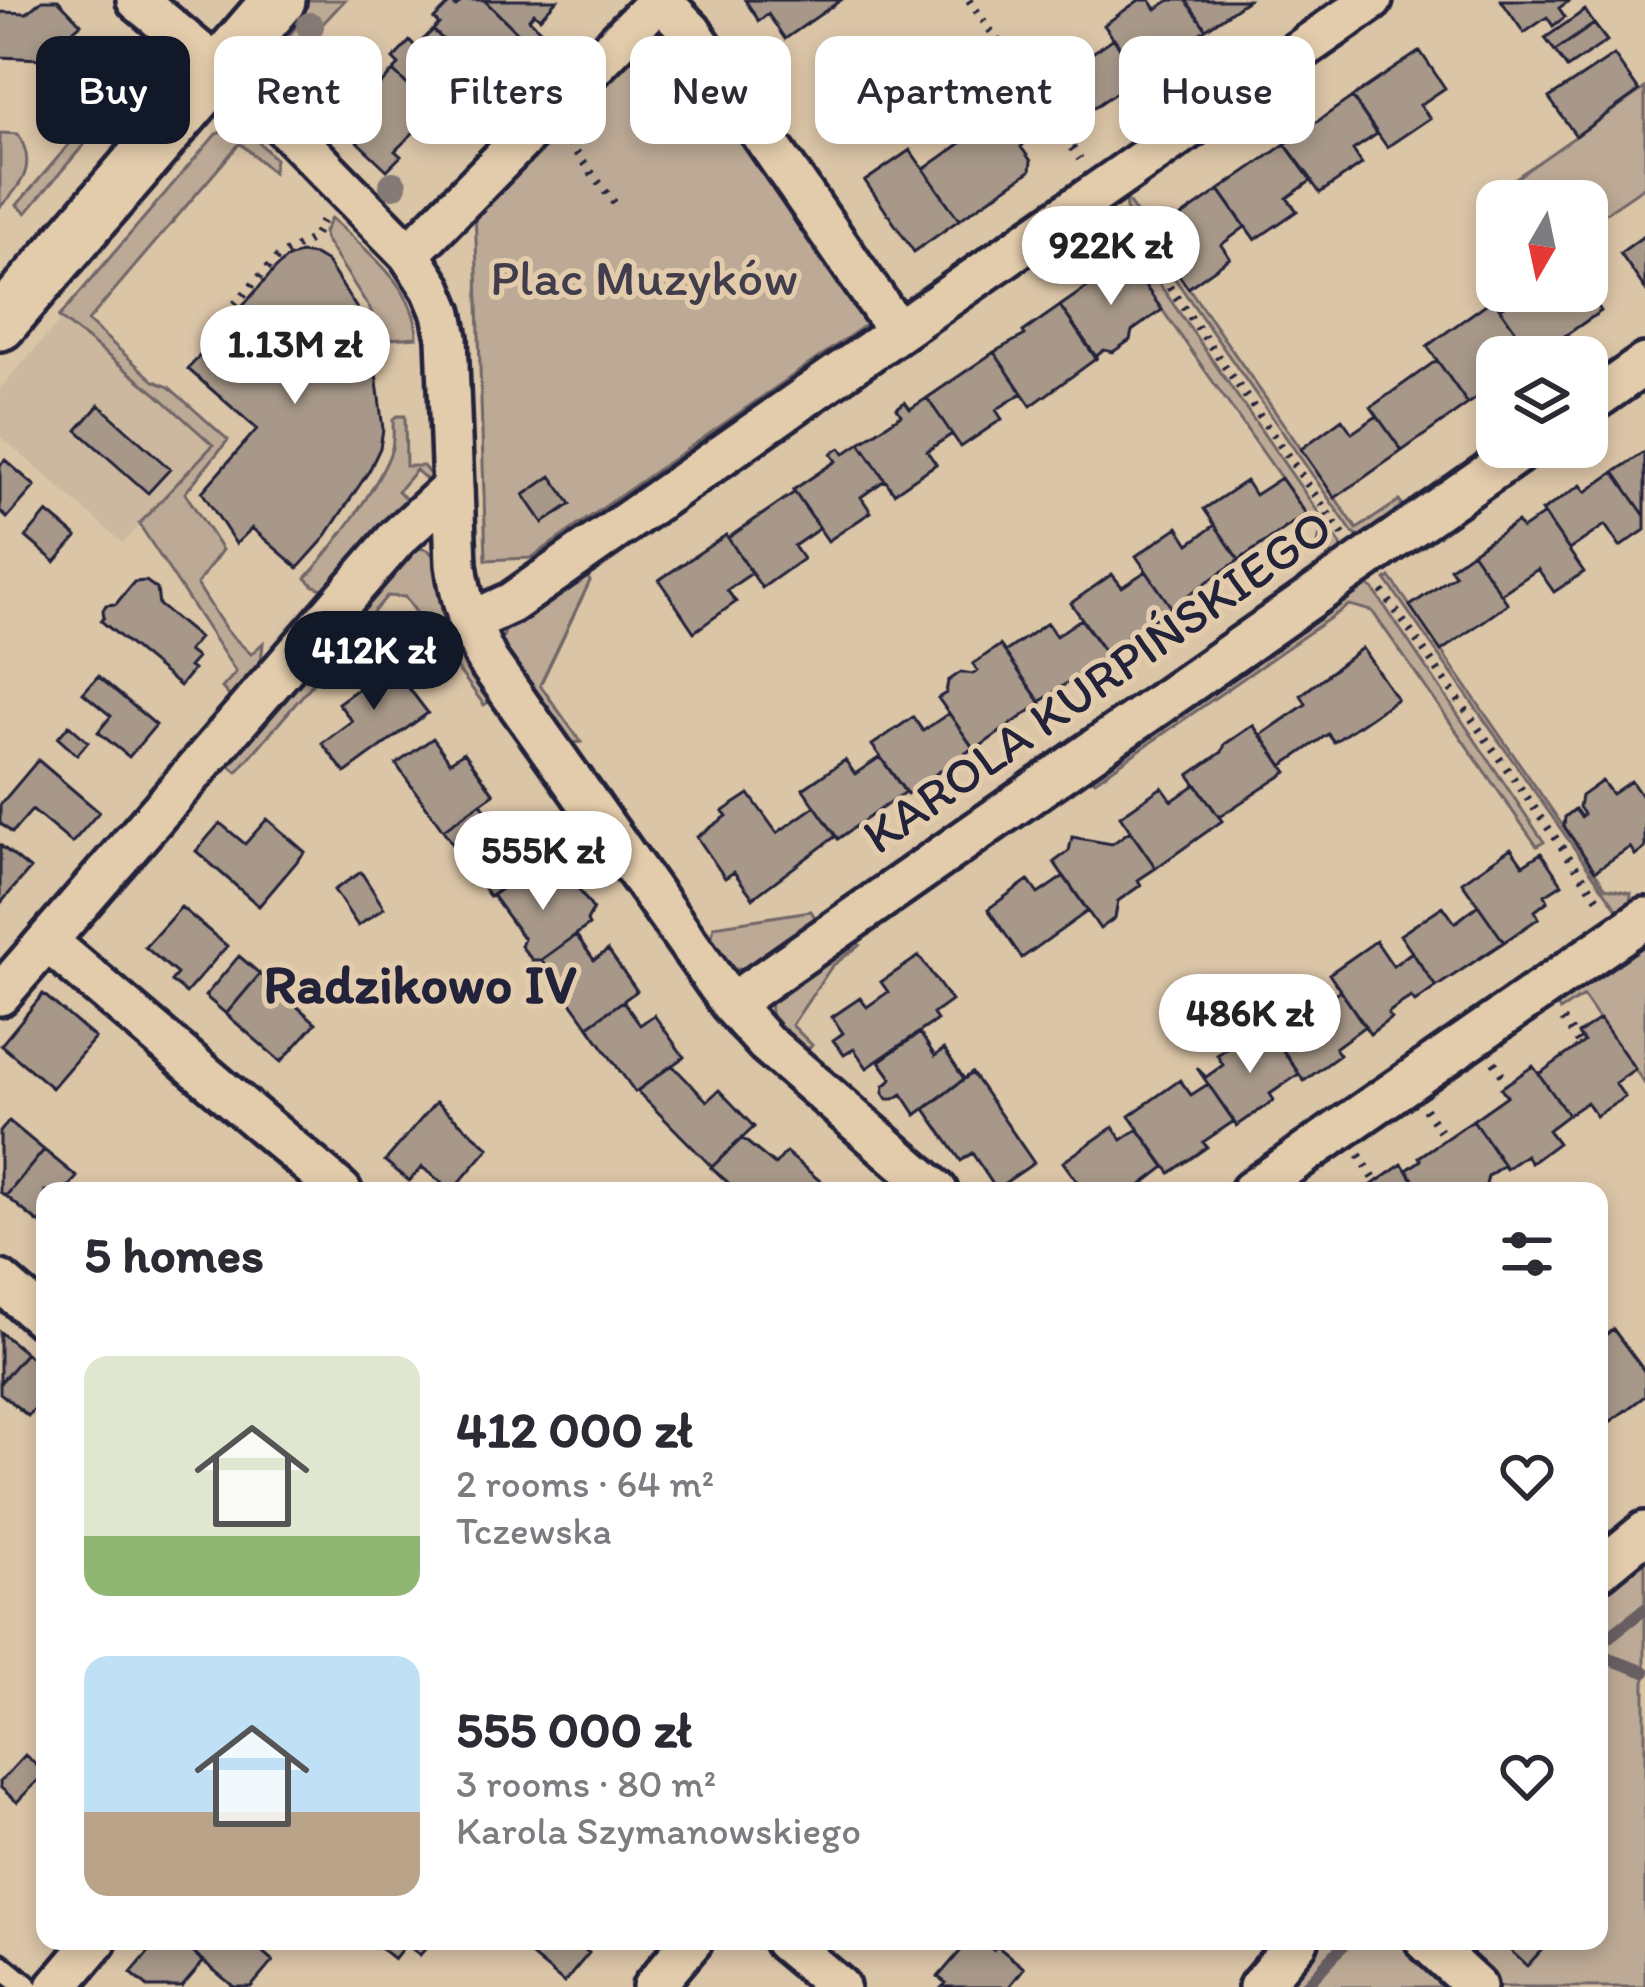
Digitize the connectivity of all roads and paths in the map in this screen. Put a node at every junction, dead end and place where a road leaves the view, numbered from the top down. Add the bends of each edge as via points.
1 (137, 0) edge
2 (279, 0) edge
3 (660, 0) edge
4 (969, 0) edge
5 (1372, 0) edge
6 (247, 36) edge
7 (606, 54) edge
8 (214, 66) edge
9 (214, 74) edge
10 (301, 144) edge
11 (517, 144) edge
12 (570, 144) edge
13 (1082, 162) dead end
14 (615, 204) dead end
15 (331, 207) dead end
16 (409, 254) junction
17 (229, 322) dead end
18 (0, 324) edge
19 (898, 332) junction
20 (1645, 364) edge
21 (1608, 390) edge
22 (1496, 468) edge
23 (452, 488) junction
24 (468, 623) junction
25 (1645, 918) edge
26 (48, 942) junction
27 (0, 995) edge
28 (731, 1004) junction
29 (329, 1182) edge
30 (927, 1182) edge
31 (1264, 1182) edge
32 (0, 1281) edge
33 (36, 1312) edge
34 (1645, 1532) edge
35 (1608, 1563) edge
36 (88, 1950) edge
37 (684, 1950) edge
38 (795, 1950) edge
39 (1290, 1950) edge
40 (1436, 1950) edge
41 (0, 1965) edge
42 (27, 1987) edge
43 (57, 1987) edge
44 (653, 1987) edge
45 (839, 1987) edge
46 (1259, 1987) edge
47 (1476, 1987) edge

1 - 8 street
2 - 6 street
3 - 7 street
3 - 19 street via 691,31
4 - 13 path
5 - 19 street
9 - 18 street
10 - 16 street
11 - 16 street
12 - 14 path
15 - 17 path via 313,238 277,258 224,316
16 - 23 street via 432,289 447,338
19 - 24 street via 511,603
20 - 21 street
22 - 28 street, KAROLA KURPIŃSKIEGO
23 - 24 street
23 - 26 street via 397,538
24 - 28 street
25 - 31 street
26 - 27 street
26 - 29 street
28 - 30 street
32 - 33 street
34 - 35 street
36 - 43 street
37 - 44 street
38 - 45 street
39 - 46 street
40 - 47 street
41 - 42 lane

